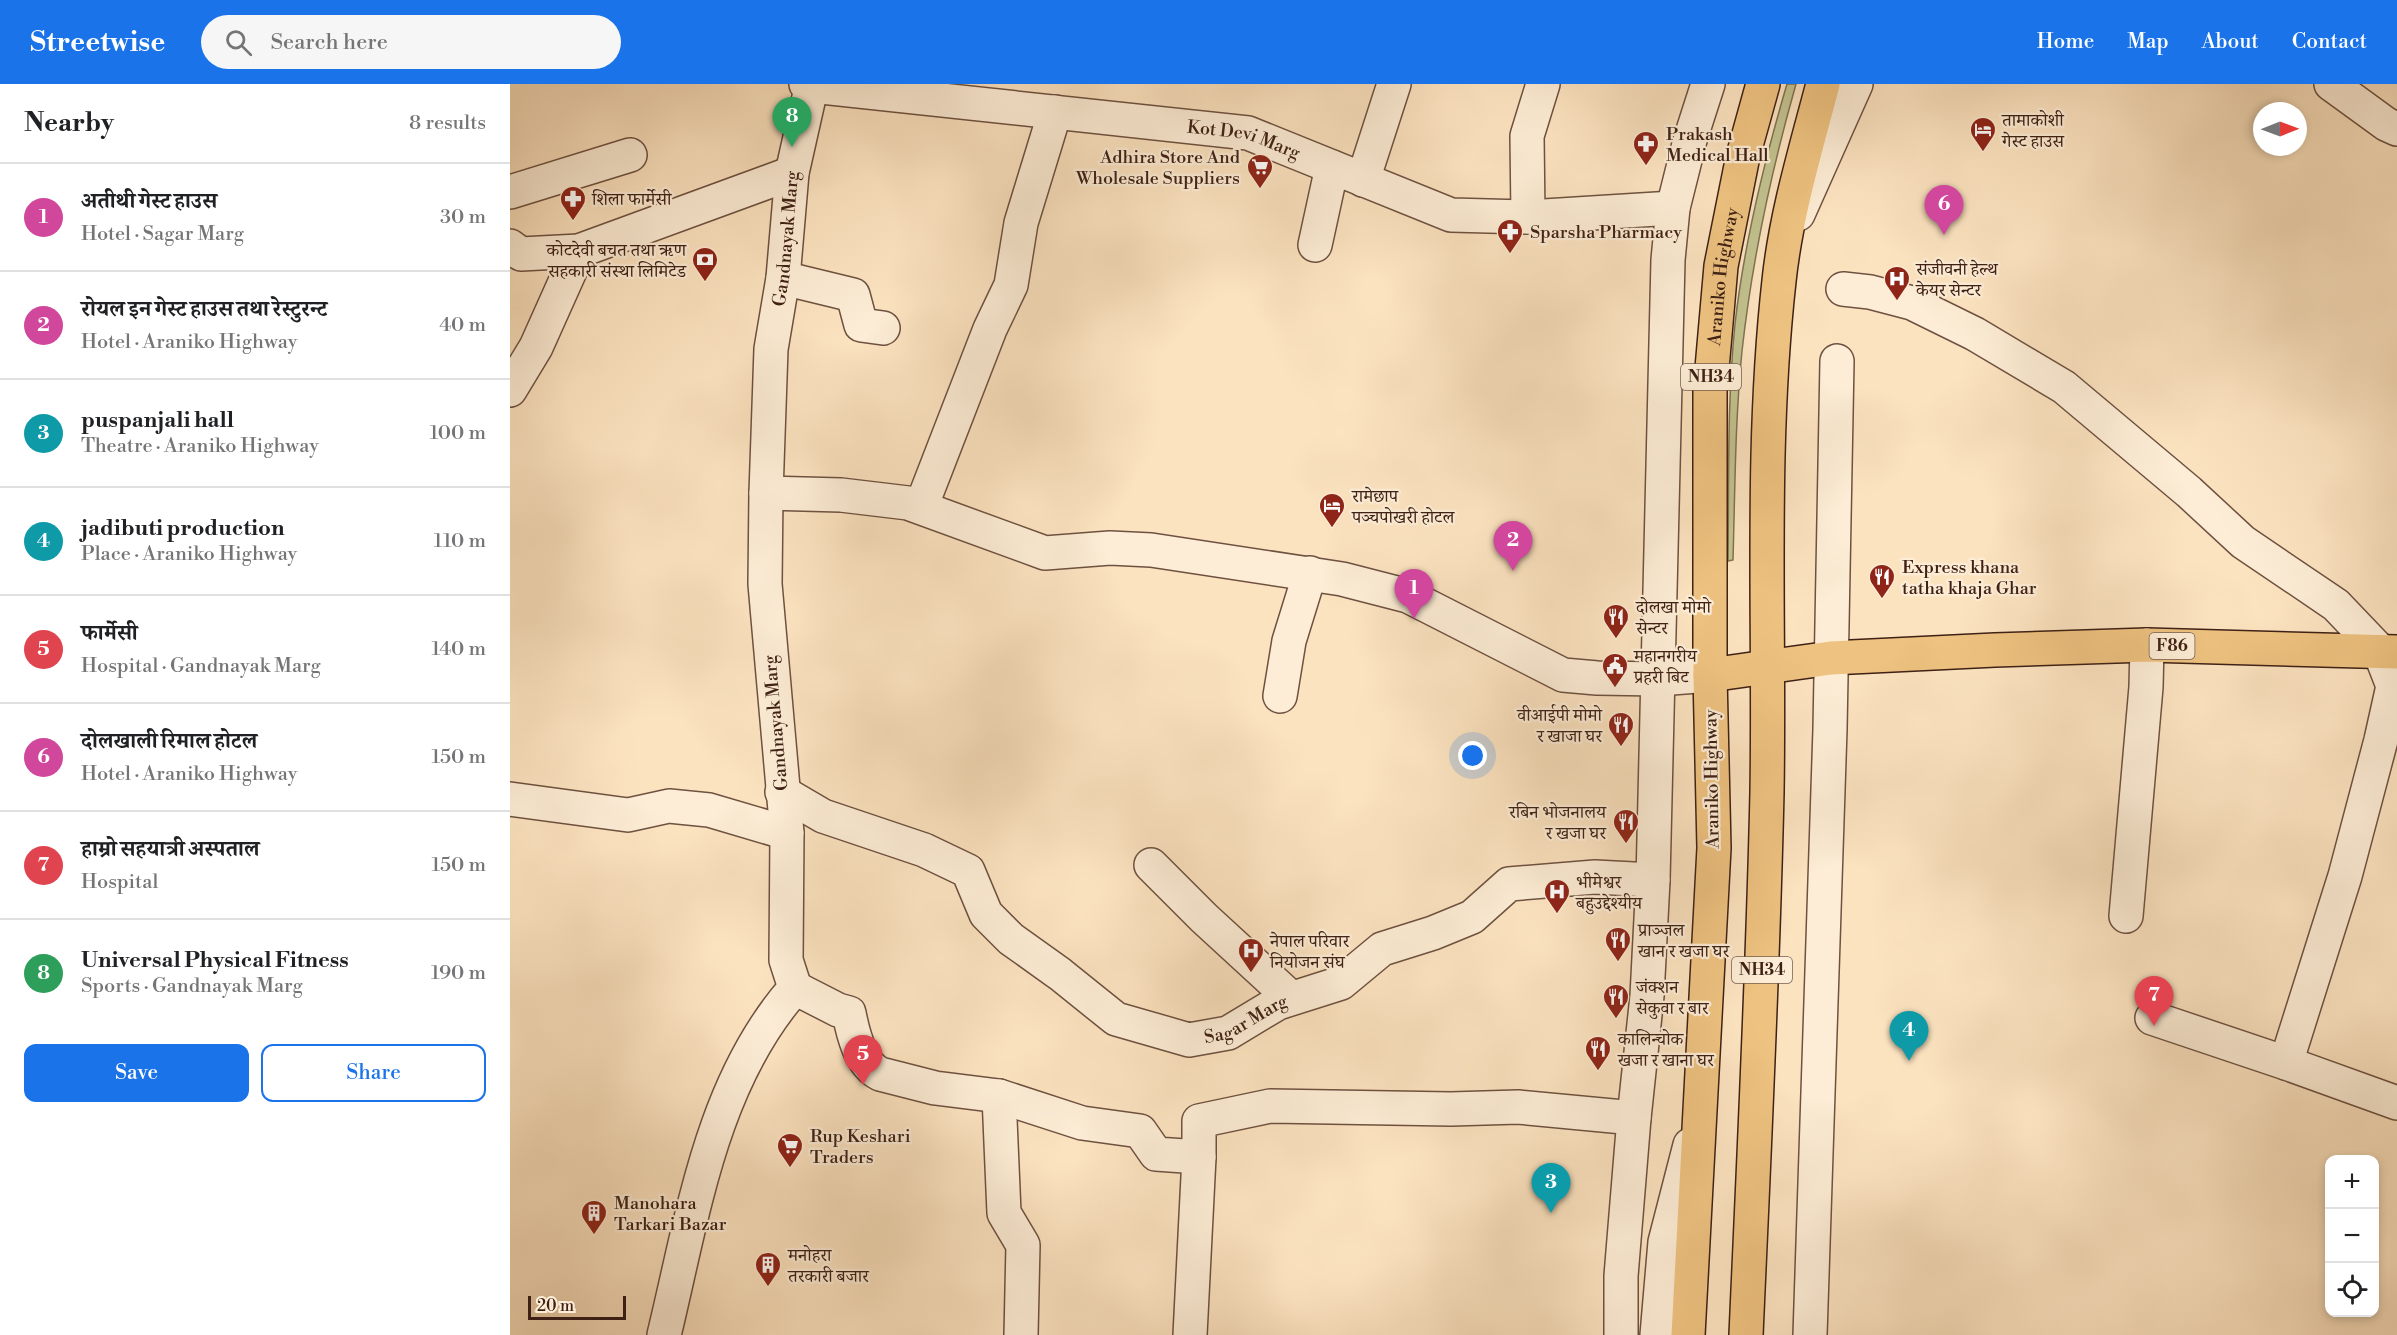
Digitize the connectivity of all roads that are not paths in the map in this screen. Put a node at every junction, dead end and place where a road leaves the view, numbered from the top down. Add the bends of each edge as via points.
1 (1394, 84) edge
2 (1543, 84) edge
3 (1708, 84) edge
4 (1763, 84) edge
5 (1823, 84) edge
6 (1856, 84) edge
7 (2331, 84) edge
8 (810, 85) edge
9 (1054, 112) junction
10 (2397, 129) edge
11 (630, 155) dead end
12 (1332, 167) junction
13 (792, 173) junction
14 (1363, 180) junction
15 (510, 192) edge
16 (1673, 208) junction
17 (1528, 217) junction
18 (1785, 242) junction
19 (1316, 245) dead end
20 (510, 246) edge
21 (579, 250) junction
22 (783, 278) junction
23 (1843, 289) dead end
24 (883, 328) dead end
25 (1837, 361) dead end
26 (510, 390) edge
27 (766, 493) junction
28 (921, 507) junction
29 (1310, 573) junction
30 (2147, 645) junction
31 (2388, 651) edge
32 (1831, 658) junction
33 (1766, 667) junction
34 (1710, 675) junction
35 (1659, 679) junction
36 (2395, 689) edge
37 (1280, 696) dead end
38 (782, 792) junction
39 (510, 799) edge
40 (787, 833) junction
41 (1151, 865) dead end
42 (1653, 880) junction
43 (2127, 916) dead end
44 (795, 988) junction
45 (1290, 998) junction
46 (2152, 1018) dead end
47 (2286, 1063) junction
48 (999, 1096) junction
49 (2397, 1103) edge
50 (1700, 1106) junction
51 (1634, 1118) junction
52 (1199, 1157) junction
53 (664, 1335) edge
54 (1021, 1335) edge
55 (1190, 1335) edge
56 (1621, 1335) edge
57 (1657, 1335) edge
58 (1688, 1335) edge
59 (1746, 1335) edge
60 (1810, 1335) edge

1 - 14 street
2 - 17 street via 1527,136
3 - 16 street
4 - 34 main road, Araniko Highway / NH34 via 1743,156 1721,266 1710,391
5 - 18 main road, NH34 via 1792,199
6 - 18 street
7 - 10 street
8 - 9 street, Kot Devi Marg
8 - 13 street, Gandnayak Marg
9 - 12 street, Kot Devi Marg via 1248,133
9 - 28 street via 1021,223 1011,285
11 - 15 street
12 - 14 street, Kot Devi Marg
12 - 19 street
13 - 21 street
13 - 22 street, Gandnayak Marg
14 - 17 street, Kot Devi Marg via 1451,215
16 - 17 street, Kot Devi Marg
16 - 35 street via 1665,309
18 - 33 main road, NH34 via 1770,411
20 - 21 street via 521,254
21 - 26 street via 536,347
22 - 24 street via 853,296 861,325
22 - 27 street, Gandnayak Marg via 771,349
23 - 31 street via 1912,303 1975,334 2064,387 2243,542 2336,605
25 - 32 street
27 - 28 street via 841,495
27 - 38 street, Gandnayak Marg via 765,584
28 - 29 street via 1045,553 1110,548 1151,550
29 - 35 street via 1408,596 1563,675
29 - 37 street via 1288,641
30 - 31 main road, F86
30 - 32 main road, F86
30 - 43 street
31 - 36 street
32 - 33 main road
32 - 60 street
33 - 34 main road
33 - 59 main road, NH34 via 1767,789
34 - 35 street
34 - 50 main road, Araniko Highway / NH34 via 1714,848
35 - 42 street
36 - 47 street via 2345,876
38 - 40 street, Gandnayak Marg
38 - 45 street, Sagar Marg via 823,816 924,850 968,871 986,914 1011,939 1116,1019 1189,1040 1228,1033
39 - 40 street via 628,815 669,806 709,810
40 - 44 street, Gandnayak Marg via 786,960
41 - 45 street
42 - 45 street, Sagar Marg via 1595,877 1509,884 1472,917 1382,949 1341,983
42 - 51 street via 1647,996
44 - 48 street via 849,1013 855,1041 874,1071 935,1088
44 - 53 street via 751,1048 723,1106
46 - 47 street
47 - 49 street
48 - 52 street via 1082,1123 1140,1131 1156,1154
48 - 54 street via 1004,1213 1023,1245
50 - 57 street via 1665,1242
50 - 58 main road, Araniko Highway / NH34
51 - 52 street via 1518,1107 1270,1106 1199,1121
51 - 56 street via 1621,1276
52 - 55 street

